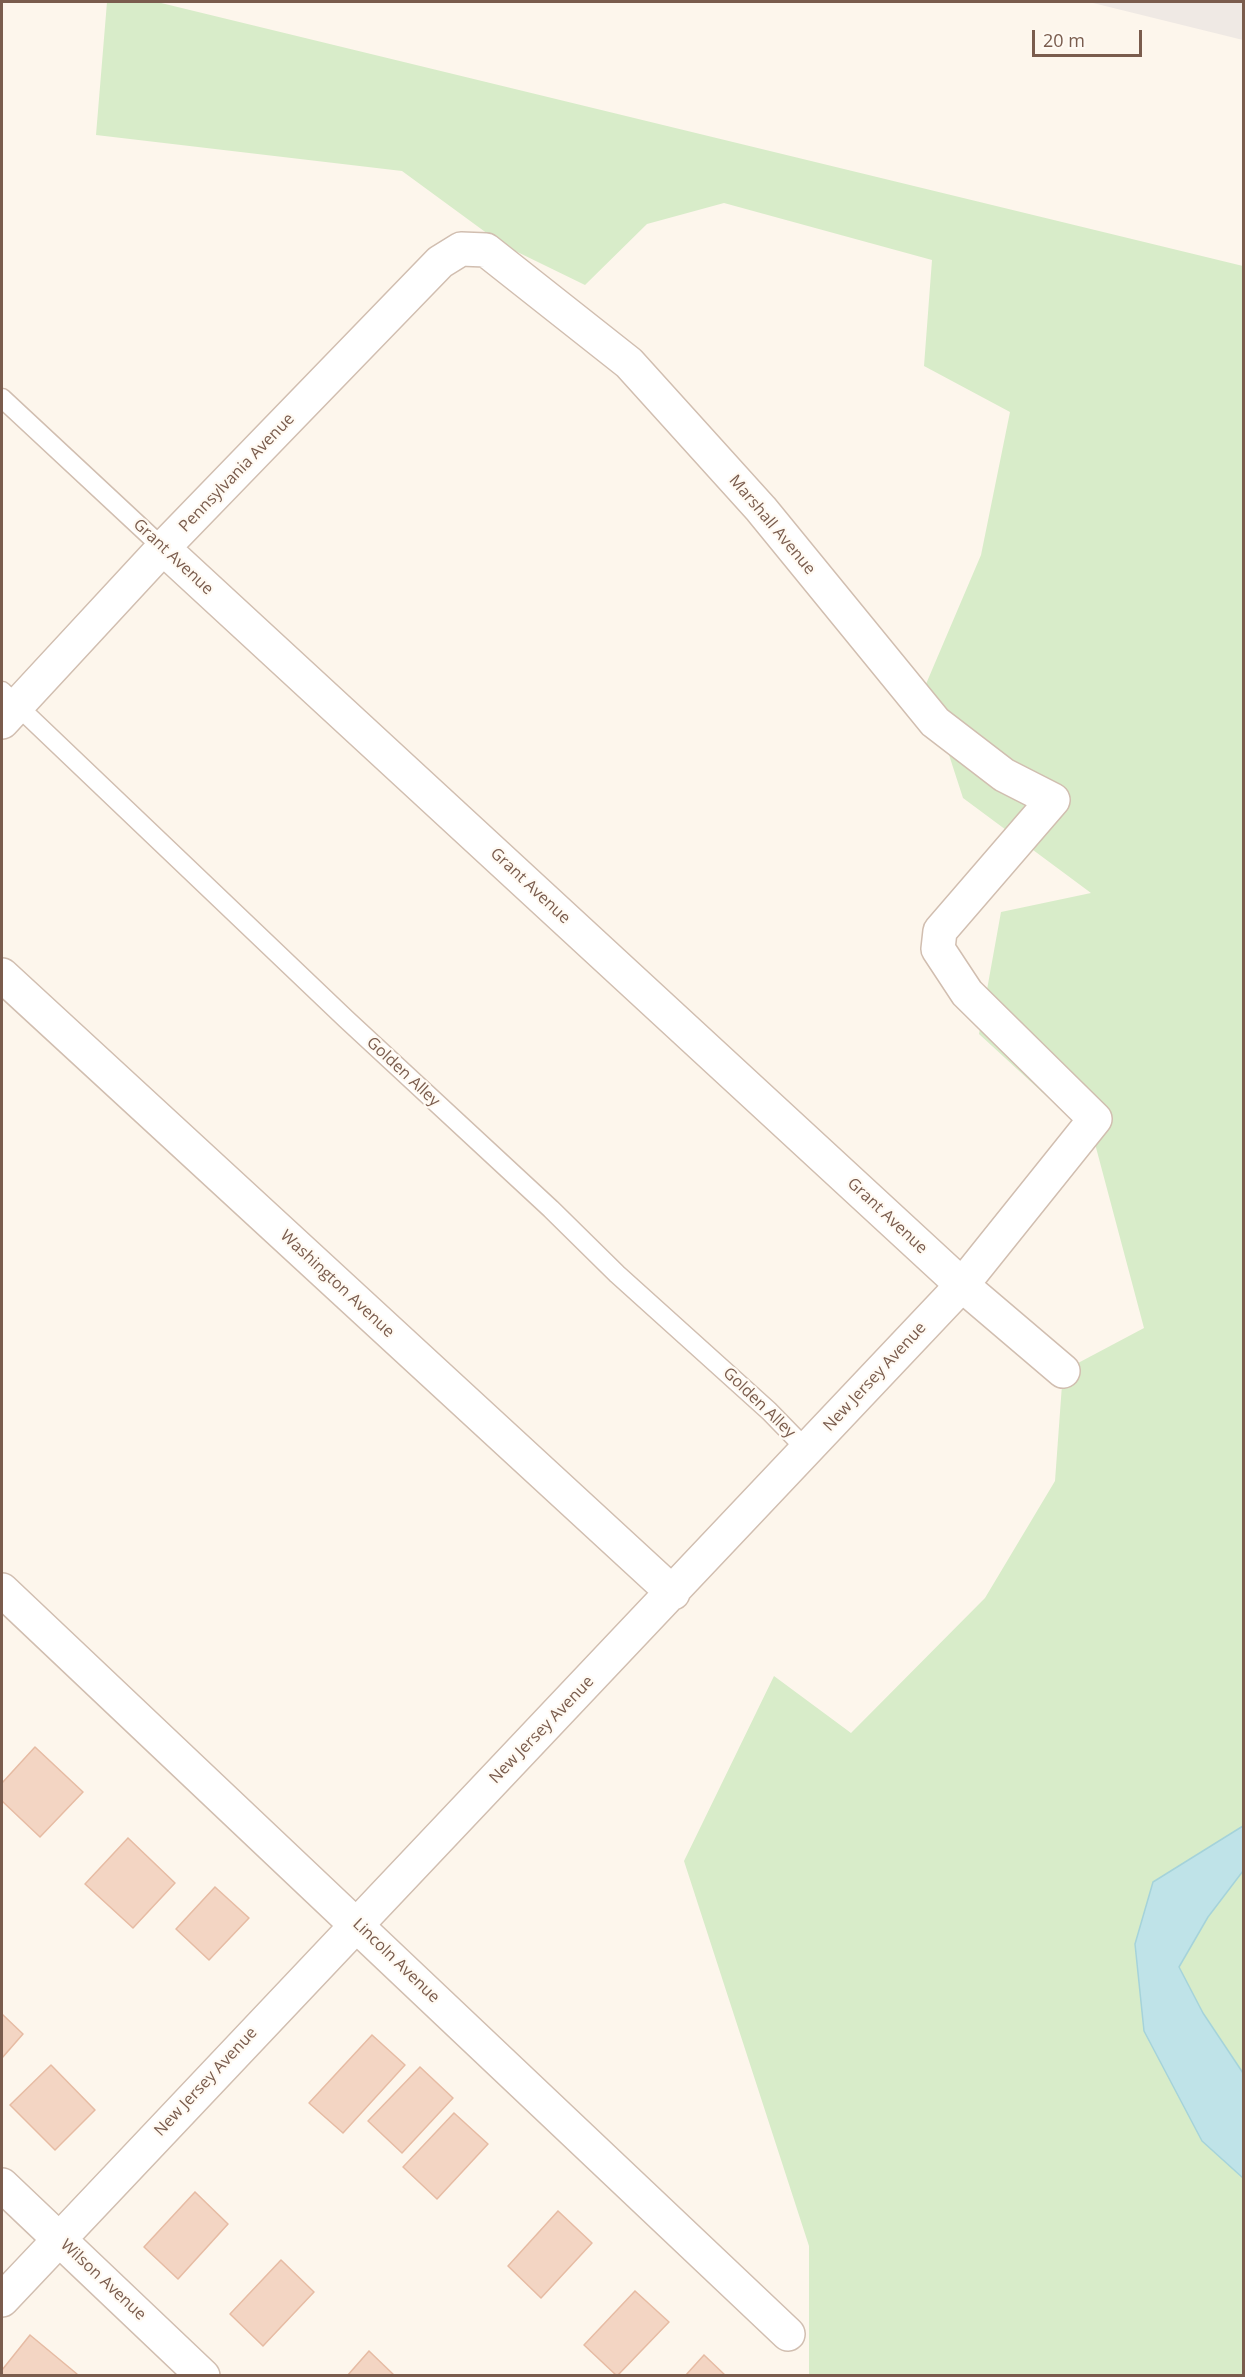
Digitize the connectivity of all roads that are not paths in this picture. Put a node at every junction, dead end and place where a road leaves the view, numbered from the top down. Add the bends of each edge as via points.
1 (486, 249) joint
2 (2, 398) edge
3 (163, 548) junction
4 (7, 706) edge
5 (2, 975) edge
6 (1068, 1149) joint
7 (962, 1284) junction
8 (1062, 1371) dead end
9 (807, 1450) junction
10 (2, 1590) edge
11 (673, 1593) junction
12 (356, 1924) junction
13 (2, 2185) edge
14 (59, 2238) junction
15 (2, 2300) edge
16 (788, 2334) dead end
17 (203, 2376) edge

1 - 3 street, Pennsylvania Avenue via 461,249 440,262
1 - 6 street, Marshall Avenue via 629,363 761,509 935,722 1004,775 1053,800 940,931 938,949 967,993 1095,1119
2 - 3 lane, Grant Avenue
3 - 4 street, Pennsylvania Avenue
3 - 7 street, Grant Avenue
4 - 9 lane, Golden Alley via 617,1274 770,1411
5 - 11 street, Washington Avenue
6 - 7 street, New Jersey Avenue
7 - 8 street, Grant Avenue
7 - 9 street, New Jersey Avenue
9 - 11 street, New Jersey Avenue
10 - 12 street, Lincoln Avenue
11 - 12 street, New Jersey Avenue
12 - 14 street, New Jersey Avenue
12 - 16 street, Lincoln Avenue
13 - 14 street, Wilson Avenue
14 - 15 street, New Jersey Avenue
14 - 17 street, Wilson Avenue

